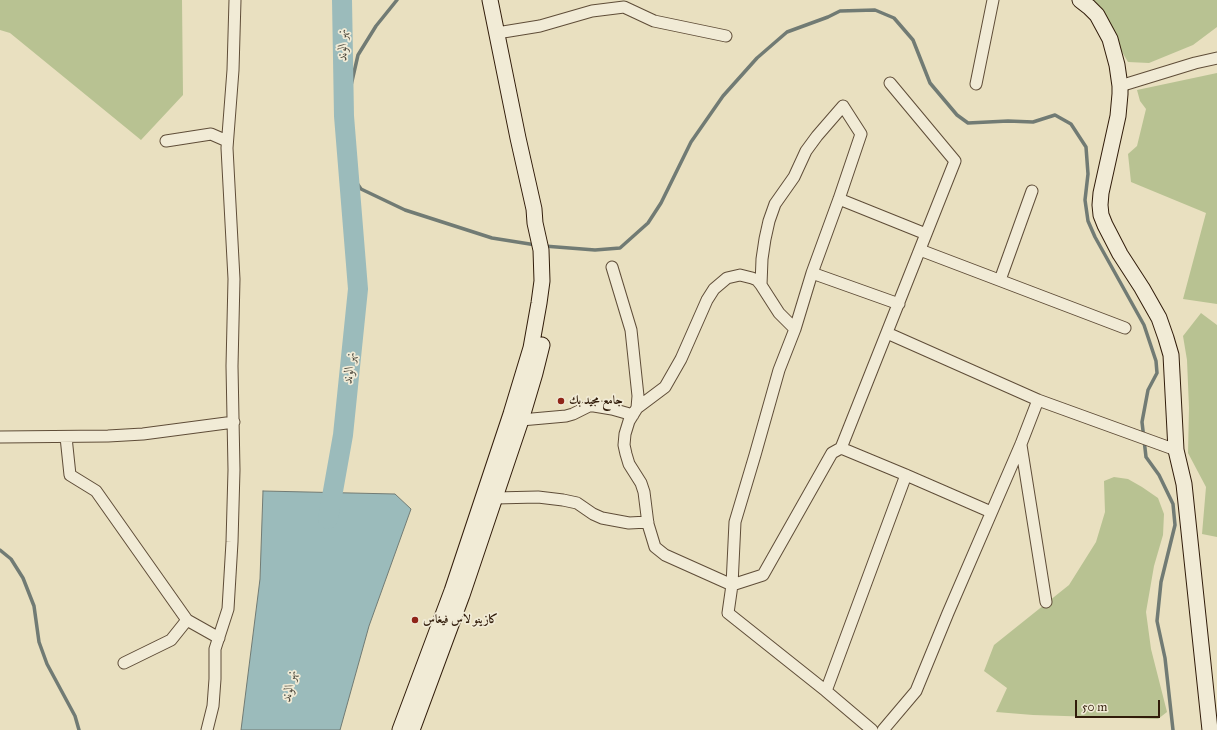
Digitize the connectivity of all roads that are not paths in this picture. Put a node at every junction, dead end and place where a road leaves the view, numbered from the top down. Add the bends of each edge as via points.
1 (235, 0) edge
2 (490, 0) edge
3 (993, 0) edge
4 (1080, 0) edge
5 (497, 33) junction
6 (726, 36) dead end
7 (1217, 58) edge
8 (890, 83) dead end
9 (976, 84) dead end
10 (1120, 86) junction
11 (166, 141) dead end
12 (227, 141) junction
13 (1032, 191) dead end
14 (839, 199) junction
15 (926, 234) junction
16 (920, 250) junction
17 (546, 265) junction
18 (612, 267) dead end
19 (812, 273) junction
20 (1000, 280) junction
21 (761, 285) junction
22 (899, 304) junction
23 (1125, 328) dead end
24 (795, 329) junction
25 (887, 333) junction
26 (1038, 400) junction
27 (635, 412) junction
28 (521, 420) junction
29 (234, 422) junction
30 (0, 437) edge
31 (66, 437) junction
32 (1021, 444) junction
33 (841, 448) junction
34 (1176, 450) junction
35 (906, 475) junction
36 (495, 498) junction
37 (992, 512) junction
38 (648, 522) junction
39 (732, 585) junction
40 (1046, 602) dead end
41 (187, 620) junction
42 (219, 638) junction
43 (124, 664) dead end
44 (826, 691) junction
45 (207, 730) edge
46 (400, 730) edge
47 (412, 730) edge
48 (872, 730) edge
49 (883, 730) edge
50 (1210, 730) edge

1 - 12 street
2 - 5 main road
3 - 9 street
4 - 10 main road via 1097,15 1110,39
5 - 6 street via 540,26 592,10 624,7 654,21
5 - 17 main road via 534,209 550,250
7 - 10 street
8 - 15 street via 955,161
10 - 34 main road via 1118,116 1101,193 1101,215 1120,254 1159,318 1166,338 1173,377
11 - 12 street via 211,134
12 - 29 street via 234,278
13 - 20 street
14 - 15 street
14 - 19 street
14 - 21 street via 861,134 843,106 806,151 794,177 775,204 765,239
15 - 16 street
16 - 20 street
16 - 22 street
17 - 28 main road via 552,281 546,328
17 - 46 main road via 536,326 521,385 452,591
18 - 27 street via 631,330 638,396
19 - 22 street
19 - 24 street
20 - 23 street
21 - 24 street via 779,313
21 - 27 street via 752,278 740,275 727,278 714,289 666,387
22 - 25 street
24 - 39 street via 779,370 735,522
25 - 26 street
25 - 33 street
26 - 32 street
26 - 34 street
27 - 28 street via 590,406 566,416
27 - 38 street via 625,434 624,445 644,492
28 - 36 main road
29 - 31 street via 143,434
29 - 42 street via 228,609
30 - 31 street
31 - 41 street via 70,475 96,490
32 - 37 street
32 - 40 street
33 - 35 street
33 - 39 street via 832,453 763,575
34 - 50 main road via 1184,484
35 - 37 street
35 - 44 street
36 - 38 street via 538,497 563,500 577,503 602,518 630,523
36 - 47 main road
37 - 49 street via 916,691
38 - 39 street via 655,547 660,552
39 - 44 street via 728,613
41 - 42 street
41 - 43 street via 171,640
42 - 45 street via 215,649 213,706
44 - 48 street

